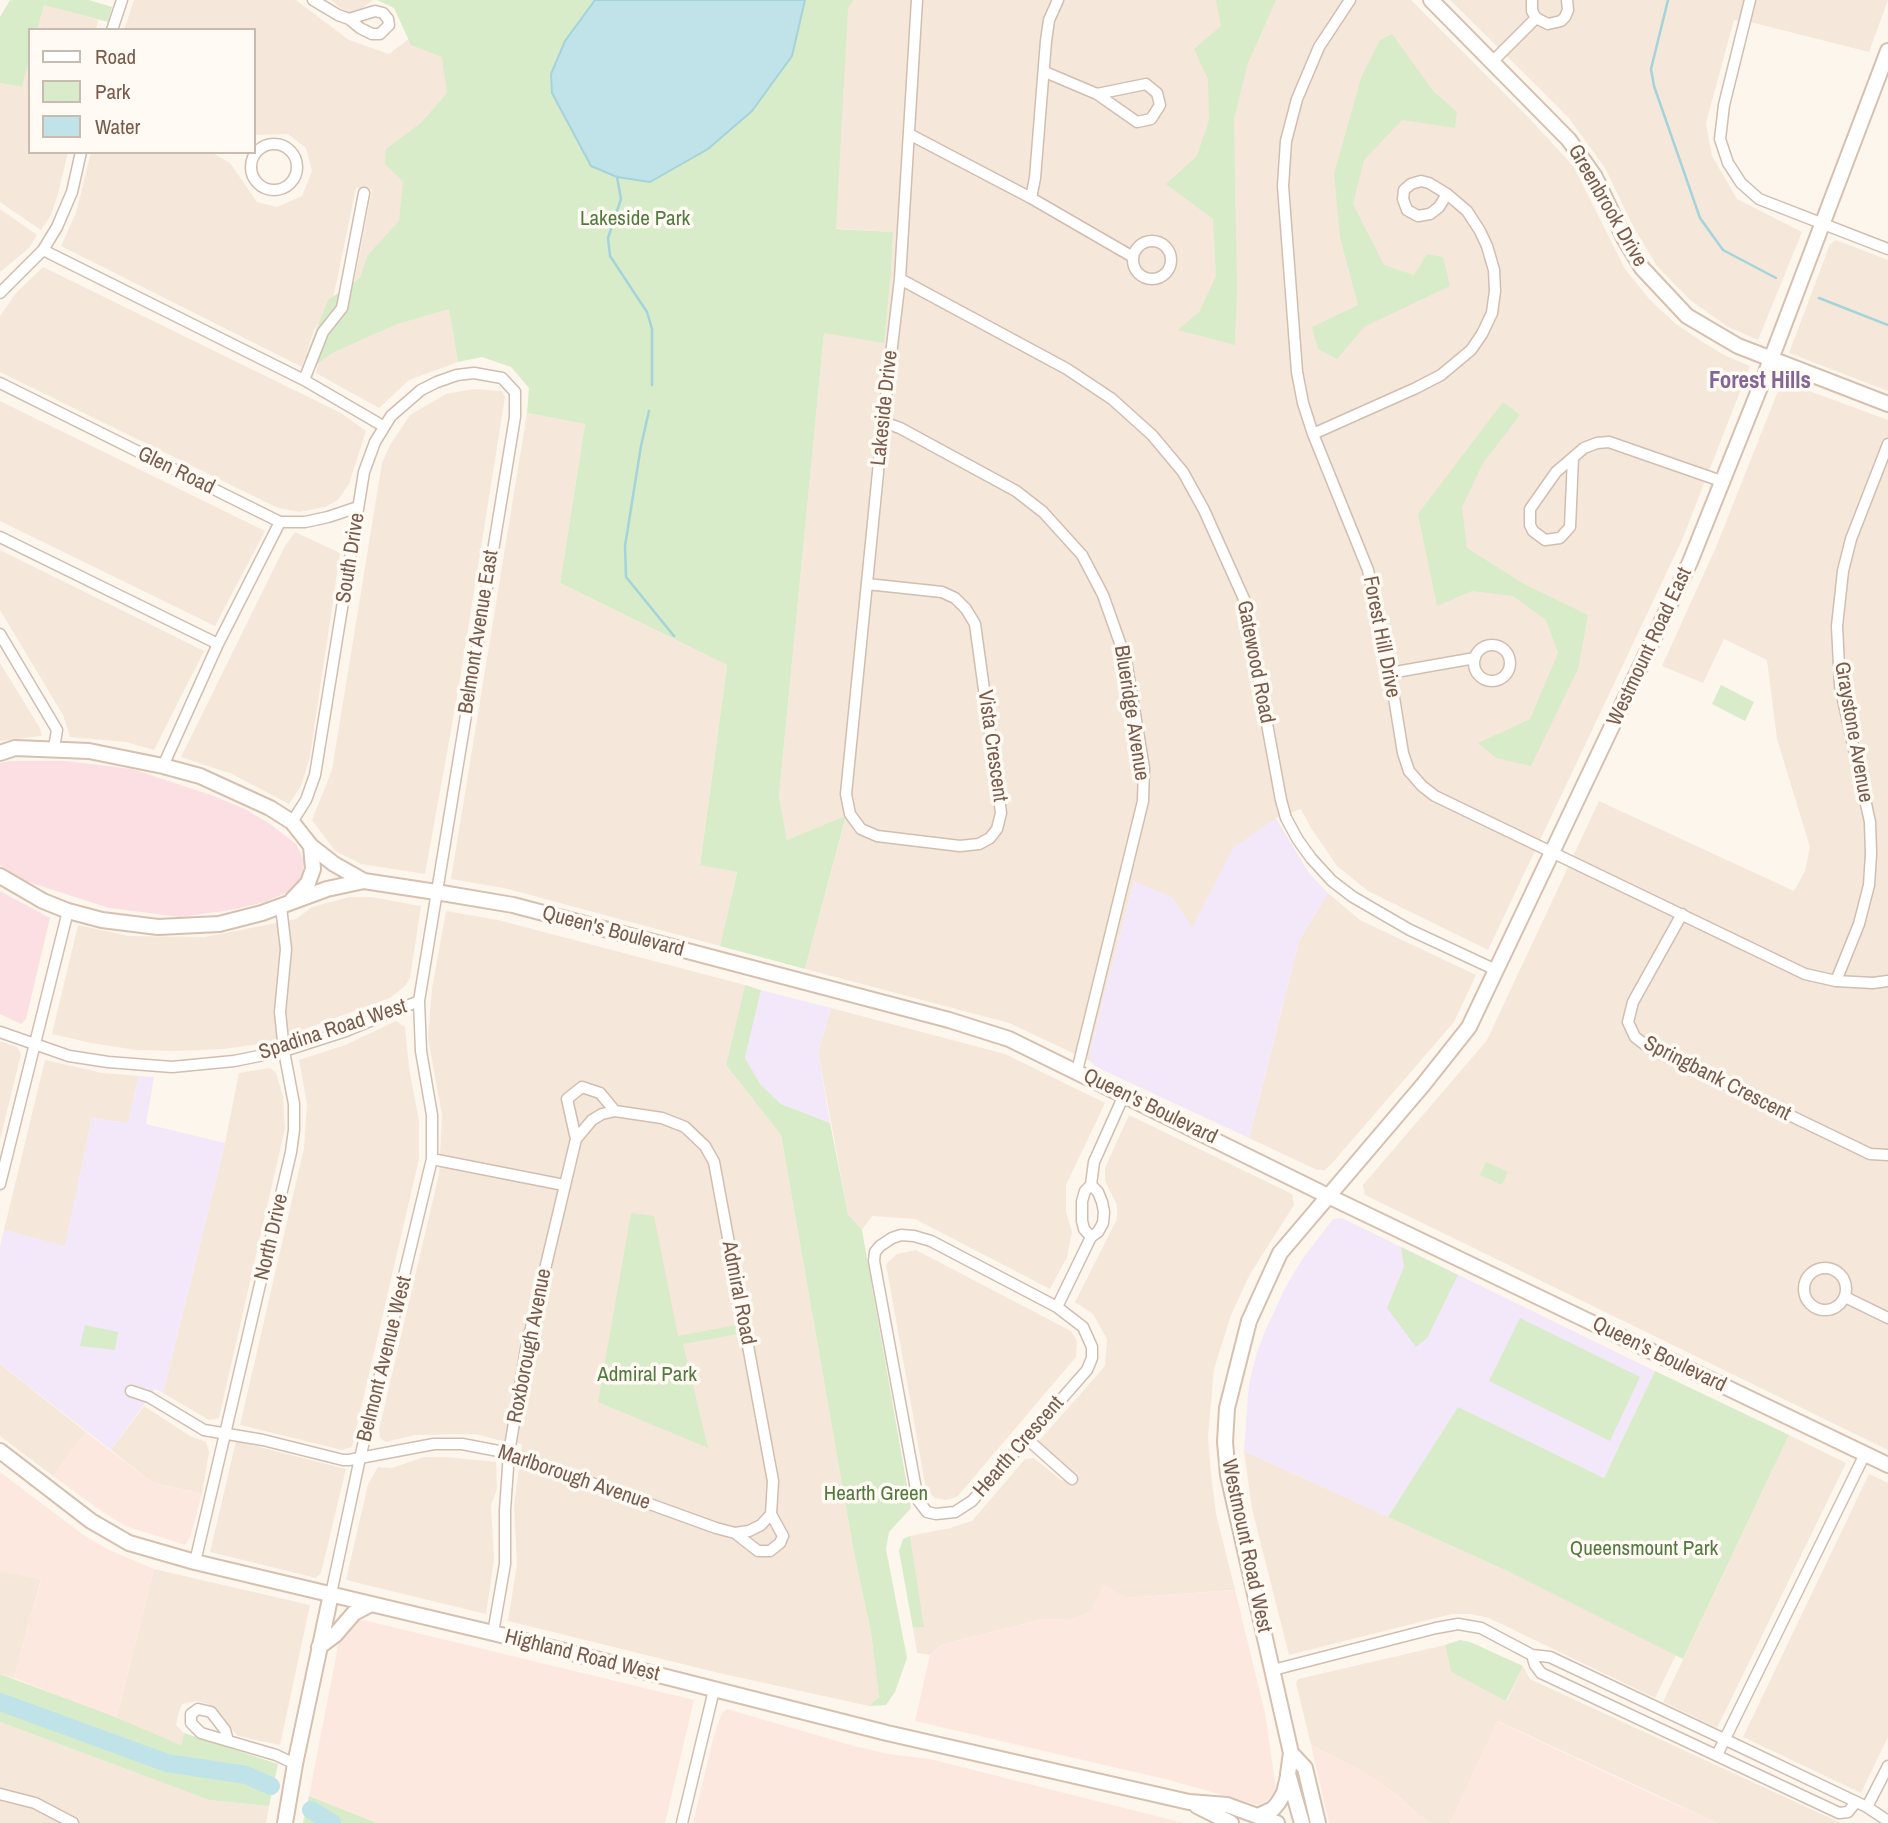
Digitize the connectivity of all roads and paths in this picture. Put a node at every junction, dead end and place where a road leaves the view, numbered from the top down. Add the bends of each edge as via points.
1 (122, 0) edge
2 (313, 0) edge
3 (917, 0) edge
4 (1058, 0) edge
5 (1350, 0) edge
6 (1431, 0) edge
7 (1532, 0) edge
8 (1567, 0) edge
9 (1750, 0) edge
10 (1536, 18) junction
11 (349, 19) dead end
12 (113, 28) edge
13 (1888, 51) edge
14 (1493, 61) junction
15 (1045, 72) junction
16 (1097, 94) junction
17 (909, 134) junction
18 (256, 151) edge
19 (80, 154) edge
20 (249, 155) edge
21 (364, 193) dead end
22 (1447, 194) junction
23 (1031, 198) junction
24 (1823, 224) junction
25 (1888, 248) edge
26 (43, 250) junction
27 (1133, 257) junction
28 (900, 279) junction
29 (0, 293) edge
30 (1771, 360) junction
31 (502, 378) joint
32 (304, 380) junction
33 (0, 383) edge
34 (1888, 404) edge
35 (883, 422) junction
36 (383, 426) junction
37 (1313, 434) junction
38 (1888, 444) edge
39 (1573, 458) junction
40 (1724, 482) junction
41 (358, 506) junction
42 (280, 522) junction
43 (0, 537) edge
44 (867, 584) junction
45 (0, 634) edge
46 (218, 644) junction
47 (1475, 658) dead end
48 (1390, 673) junction
49 (54, 748) junction
50 (0, 752) edge
51 (163, 766) junction
52 (850, 814) joint
53 (292, 822) junction
54 (311, 846) junction
55 (1554, 852) junction
56 (0, 876) edge
57 (365, 881) junction
58 (436, 892) junction
59 (284, 905) junction
60 (68, 911) junction
61 (1682, 914) junction
62 (1496, 970) junction
63 (1836, 981) junction
64 (1888, 981) edge
65 (419, 1001) junction
66 (0, 1032) edge
67 (34, 1045) junction
68 (284, 1051) junction
69 (1077, 1071) junction
70 (1124, 1095) junction
71 (615, 1111) junction
72 (576, 1139) junction
73 (1888, 1155) edge
74 (432, 1159) junction
75 (0, 1184) edge
76 (564, 1185) junction
77 (1091, 1185) junction
78 (1328, 1196) junction
79 (1091, 1237) junction
80 (1845, 1297) junction
81 (1057, 1307) junction
82 (1888, 1318) edge
83 (131, 1391) dead end
84 (226, 1433) junction
85 (1026, 1438) junction
86 (0, 1451) edge
87 (509, 1452) junction
88 (1865, 1454) junction
89 (360, 1458) junction
90 (1888, 1465) edge
91 (1072, 1479) dead end
92 (771, 1514) junction
93 (735, 1533) junction
94 (195, 1562) junction
95 (331, 1594) junction
96 (371, 1604) junction
97 (493, 1633) junction
98 (319, 1647) junction
99 (1532, 1655) junction
100 (1273, 1670) junction
101 (713, 1689) junction
102 (1726, 1740) junction
103 (228, 1741) dead end
104 (1291, 1753) junction
105 (1717, 1755) junction
106 (295, 1764) junction
107 (1888, 1766) edge
108 (1288, 1774) junction
109 (0, 1794) edge
110 (1189, 1802) junction
111 (1856, 1802) junction
112 (1867, 1807) junction
113 (1258, 1816) junction
114 (1888, 1821) edge
115 (73, 1823) edge
116 (285, 1823) edge
117 (682, 1823) edge
118 (1231, 1823) edge
119 (1277, 1823) edge
120 (1301, 1823) edge
121 (1318, 1823) edge

1 - 12 street
2 - 11 street
3 - 17 street, Lakeside Drive
4 - 15 street via 1049,20
5 - 37 street, Forest Hill Drive via 1319,47 1297,99 1286,141 1283,186 1297,372
6 - 14 main road, Greenbrook Drive
7 - 10 street
8 - 10 street via 1568,10 1560,21 1548,24
9 - 24 street via 1720,139 1728,163 1759,199
10 - 14 street
13 - 24 main road, Westmount Road East
14 - 30 main road, Greenbrook Drive via 1583,157 1642,268 1664,293 1713,333
15 - 16 street
15 - 23 street
16 - 16 street via 1137,122 1151,119 1160,105 1157,93 1146,84
17 - 23 street
17 - 28 street, Lakeside Drive
18 - 20 street via 274,144 291,151 297,162 294,178 276,190 262,186 251,169
19 - 26 street via 66,210
21 - 32 street via 342,308 323,332
22 - 22 street via 1421,181 1404,190 1403,199 1407,210 1418,216 1430,214
22 - 37 street via 1480,231 1494,271 1492,313 1482,334 1471,350 1441,375
23 - 27 street
24 - 25 street
24 - 30 main road, Westmount Road East
26 - 29 street
26 - 32 street
27 - 27 street via 1137,272 1151,279 1163,276 1171,265 1171,253 1159,242 1145,242
28 - 35 street, Lakeside Drive
28 - 62 street, Gatewood Road via 1067,369 1112,399 1153,435 1183,472 1244,599 1280,800 1298,840 1332,881 1353,897
30 - 34 main road, Greenbrook Drive
30 - 40 main road, Westmount Road East
31 - 36 street, South Drive via 474,373 437,382 421,390
31 - 58 street, Belmont Avenue East via 515,391 515,417
32 - 36 street
33 - 42 street, Glen Road
35 - 44 street, Lakeside Drive
35 - 69 street, Blueridge Avenue via 1016,491 1044,512 1082,555 1124,651 1144,768 1143,801
36 - 41 street, South Drive via 364,472
37 - 48 street, Forest Hill Drive via 1368,570
38 - 63 street, Graystone Avenue via 1851,539 1837,626 1840,687 1870,822 1871,854 1860,924
39 - 39 street via 1556,472 1530,509 1530,525 1545,540 1560,538 1570,527
39 - 40 street via 1597,443 1609,442
40 - 55 main road, Westmount Road East
41 - 42 street, Glen Road via 305,522
41 - 53 street, South Drive via 315,775
42 - 46 street
43 - 46 street
44 - 52 street, Lakeside Drive via 846,794
44 - 52 street, Vista Crescent via 942,592 956,598 975,624 1001,813 990,838 960,846 877,836 861,829
45 - 49 street via 57,730
46 - 51 street
47 - 48 street
48 - 55 street, Forest Hill Drive via 1403,753 1409,771 1422,786
49 - 50 main road, Queen's Boulevard
49 - 51 main road, Queen's Boulevard
51 - 53 main road, Queen's Boulevard via 238,792
53 - 54 main road, Queen's Boulevard
54 - 57 main road, Queen's Boulevard
54 - 59 main road via 313,869 307,883
55 - 61 street, Forest Hill Drive
55 - 62 main road, Westmount Road East
56 - 60 main road, Queen's Boulevard
57 - 58 main road, Queen's Boulevard
57 - 59 main road, Queen's Boulevard
58 - 65 street, Belmont Avenue West
58 - 69 main road, Queen's Boulevard via 513,905 949,1020 1009,1039
59 - 60 main road, Queen's Boulevard via 219,924 158,927
59 - 68 street, North Drive via 286,950 280,1012
60 - 67 street
61 - 63 street, Forest Hill Drive via 1805,974
61 - 73 street, Springbank Crescent via 1633,1002 1628,1022 1635,1037 1648,1048 1870,1154
62 - 78 main road, Westmount Road East via 1462,1038
63 - 64 street, Forest Hill Drive
65 - 68 street, Spadina Road West
65 - 74 street, Belmont Avenue West via 421,1051 432,1115
66 - 67 street, Spadina Road West
67 - 68 street, Spadina Road West via 69,1056 172,1067
67 - 75 street
68 - 84 street, North Drive via 294,1104 291,1152
69 - 70 main road, Queen's Boulevard
70 - 77 street via 1094,1162
70 - 78 main road, Queen's Boulevard
71 - 72 street via 592,1120
71 - 72 street via 600,1093 582,1087 567,1099
71 - 92 street, Admiral Road via 678,1123 693,1133 714,1162 773,1481
72 - 76 street
74 - 76 street
74 - 89 street, Belmont Avenue West
76 - 87 street, Roxborough Avenue via 526,1349
77 - 79 street via 1085,1191 1081,1213
77 - 79 street via 1104,1212 1103,1223
78 - 88 main road, Queen's Boulevard
78 - 100 main road, Westmount Road West via 1280,1253 1249,1321 1227,1408 1228,1475
79 - 81 street
80 - 80 street via 1844,1279 1831,1269 1815,1270 1806,1281 1806,1298 1817,1308 1831,1310
80 - 82 street
81 - 85 street, Hearth Crescent via 1083,1328 1092,1358 1087,1370
81 - 85 street, Hearth Crescent via 931,1241 901,1235 875,1252 923,1508 946,1514 965,1507
83 - 84 street, Marlborough Avenue via 149,1396 204,1430
84 - 89 street, Marlborough Avenue via 343,1460
84 - 94 street, North Drive
85 - 91 street
86 - 94 main road, Highland Road West via 91,1521 129,1544
87 - 89 street, Marlborough Avenue via 434,1444
87 - 93 street, Marlborough Avenue
87 - 97 street, Roxborough Avenue via 505,1564
88 - 90 main road, Queen's Boulevard
88 - 102 street
89 - 95 street, Belmont Avenue West
92 - 93 street, Marlborough Avenue via 761,1525
92 - 93 street, Marlborough Avenue via 783,1536 770,1551 758,1551
94 - 95 main road, Highland Road West
95 - 96 main road, Highland Road West
95 - 98 main road, Belmont Avenue West
96 - 97 main road, Highland Road West
96 - 98 main road via 354,1613
97 - 101 main road, Highland Road West
98 - 106 main road, Belmont Avenue West
99 - 100 street via 1482,1628 1458,1625
99 - 102 street via 1550,1657
99 - 105 street via 1541,1672
100 - 104 main road, Westmount Road West
101 - 110 main road, Highland Road West
101 - 117 street
102 - 105 street
102 - 111 street
103 - 106 street
104 - 108 main road, Westmount Road West
104 - 121 main road, Westmount Road West via 1305,1768
105 - 111 street via 1839,1812 1848,1812
106 - 116 main road, Belmont Avenue West
107 - 112 street
108 - 113 main road via 1278,1803
108 - 120 main road, Westmount Road West
109 - 115 street via 35,1803
110 - 113 main road, Highland Road West via 1227,1805
110 - 118 main road, Highland Road West
111 - 112 street
112 - 114 street
113 - 119 main road, Highland Road West

